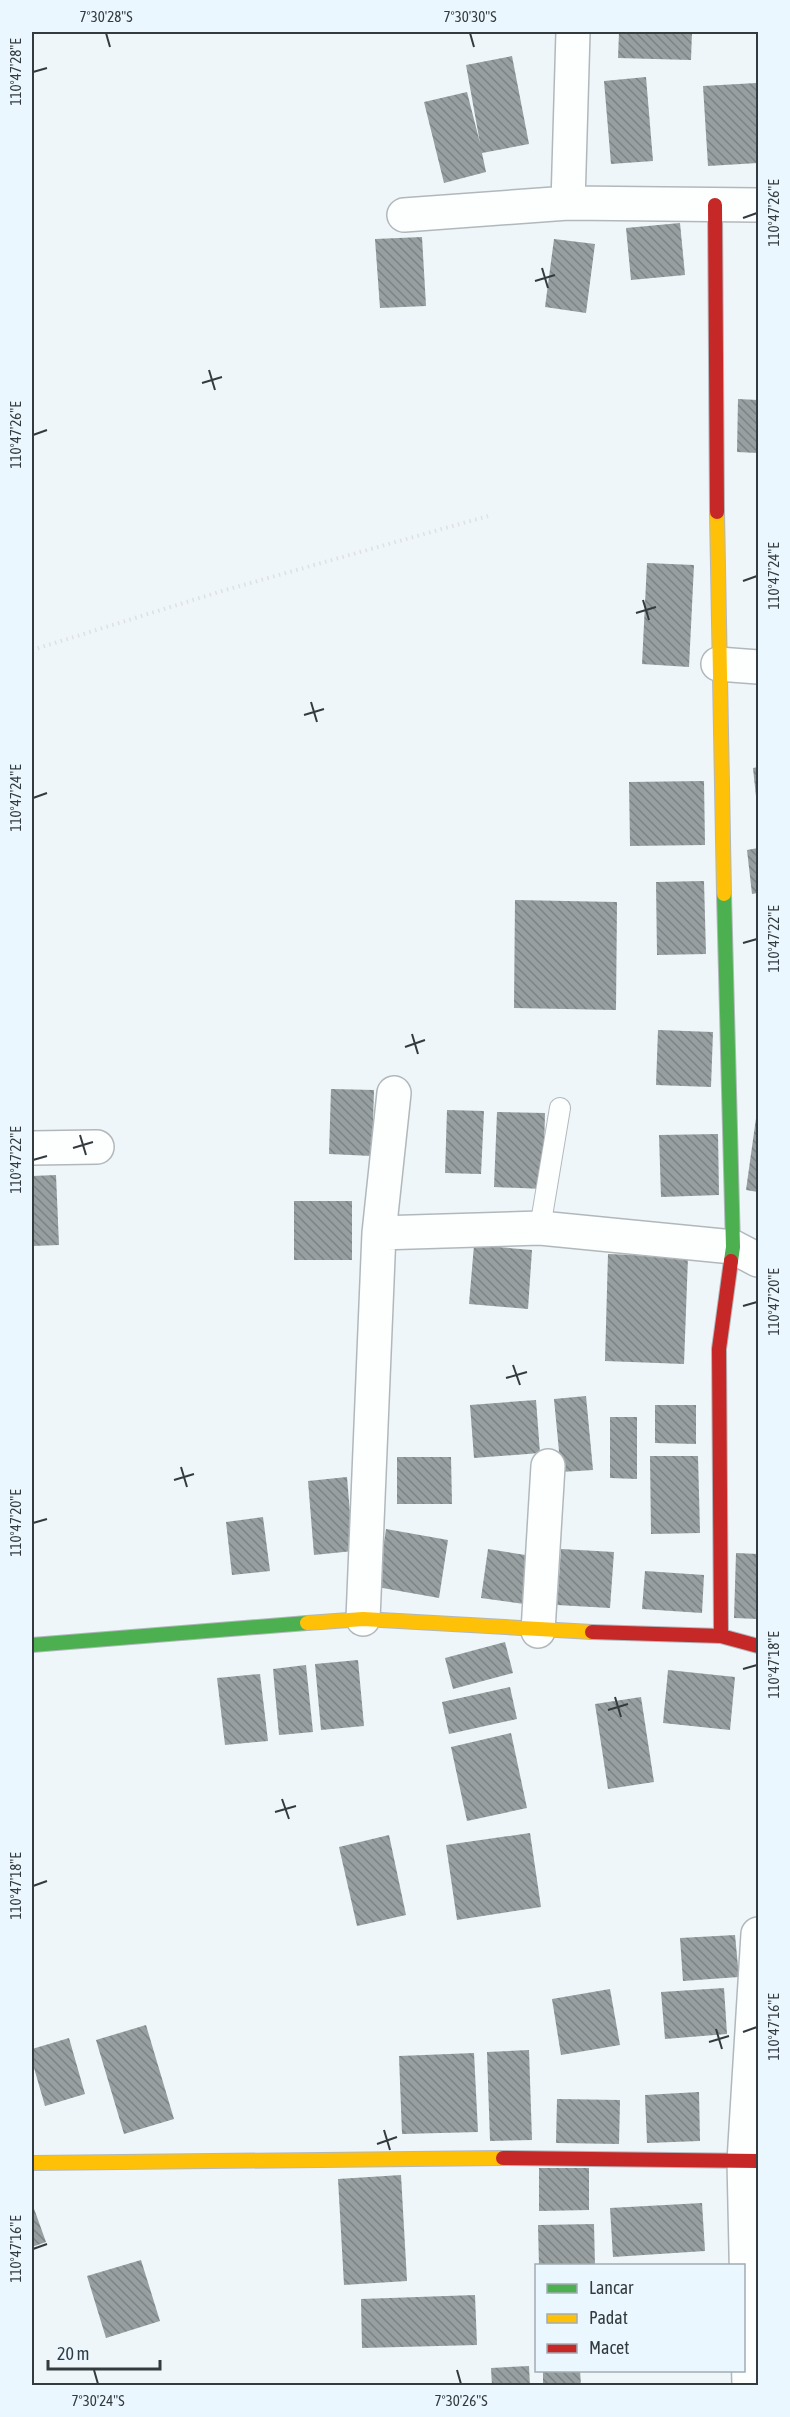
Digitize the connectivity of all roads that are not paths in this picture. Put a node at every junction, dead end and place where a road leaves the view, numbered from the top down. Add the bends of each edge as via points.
1 (573, 32) edge
2 (568, 203) junction
3 (715, 205) junction
4 (759, 205) edge
5 (405, 214) dead end
6 (718, 664) junction
7 (759, 667) edge
8 (394, 1093) dead end
9 (560, 1108) dead end
10 (97, 1147) dead end
11 (32, 1148) edge
12 (540, 1228) junction
13 (379, 1233) junction
14 (746, 1254) edge
15 (548, 1466) dead end
16 (363, 1619) junction
17 (538, 1631) junction
18 (722, 1636) junction
19 (32, 1645) edge
20 (759, 1646) edge
21 (759, 1934) edge
22 (751, 2161) edge
23 (32, 2163) edge
24 (749, 2385) edge

1 - 2 street
2 - 3 street
2 - 5 street
3 - 4 street
3 - 6 street
6 - 7 street
6 - 14 street
8 - 13 street
9 - 12 lane
10 - 11 street
12 - 13 street
12 - 14 street
13 - 16 street
14 - 18 street via 719,1348
15 - 17 street
16 - 17 street
16 - 19 street
17 - 18 street
18 - 20 street
21 - 22 street
22 - 23 street via 505,2158
22 - 24 street

